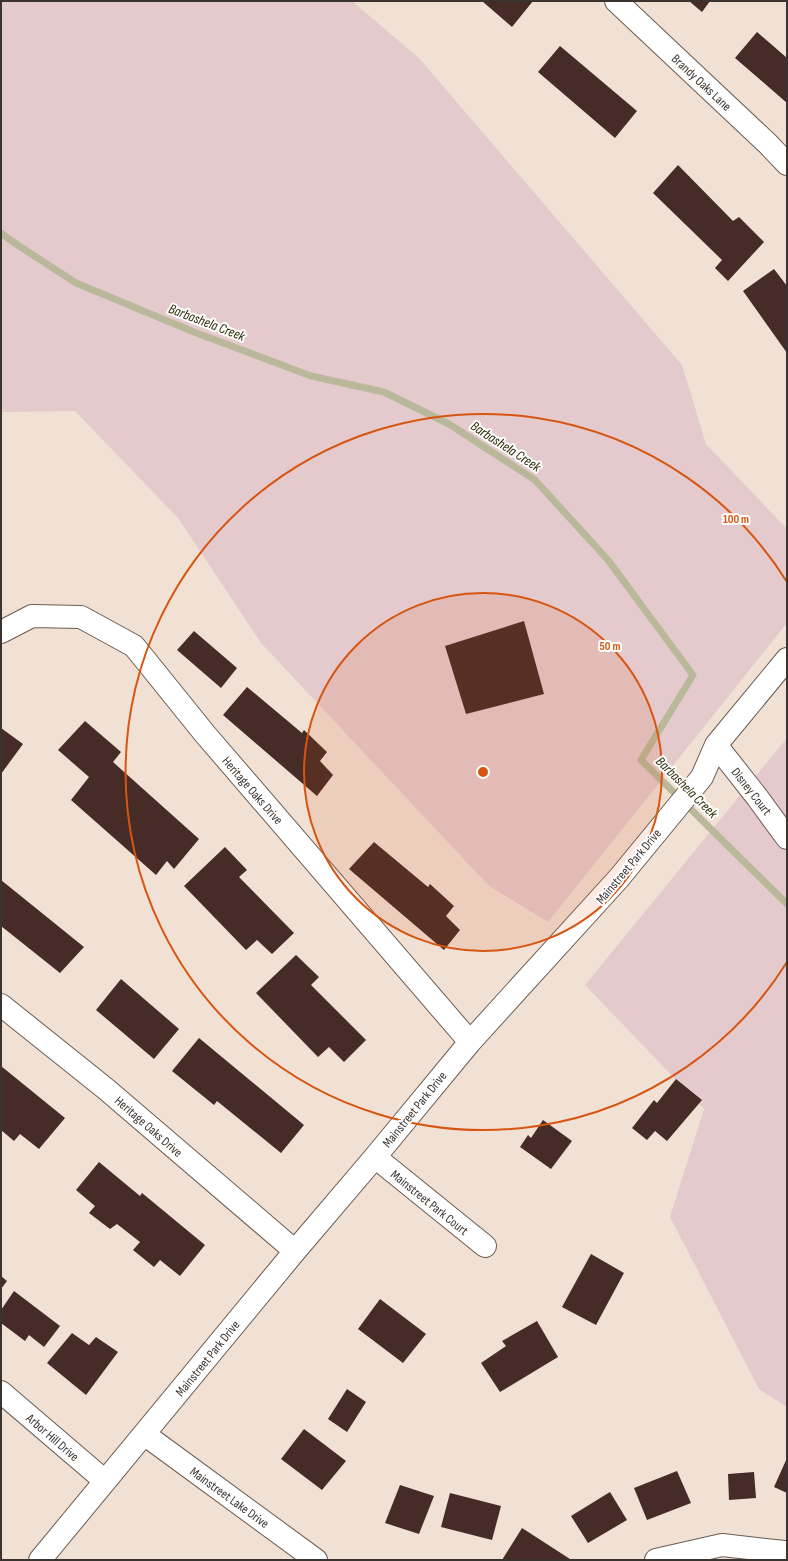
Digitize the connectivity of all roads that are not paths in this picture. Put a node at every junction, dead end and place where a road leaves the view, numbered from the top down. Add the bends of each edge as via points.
1 (616, 1) edge
2 (787, 164) edge
3 (1, 632) edge
4 (787, 659) edge
5 (716, 745) junction
6 (787, 838) edge
7 (1, 1005) edge
8 (470, 1042) junction
9 (375, 1157) junction
10 (485, 1246) dead end
11 (295, 1251) junction
12 (1, 1392) edge
13 (144, 1434) junction
14 (105, 1481) junction
15 (787, 1554) edge
16 (40, 1560) edge
17 (316, 1560) edge
18 (656, 1560) edge

1 - 2 street, Brandy Oaks Lane
3 - 8 street, Heritage Oaks Drive via 32,616 81,617 134,646 205,734
4 - 5 street, Mainstreet Park Drive
5 - 6 street, Disney Court
5 - 8 street, Mainstreet Park Drive via 702,777 619,878
7 - 11 street, Heritage Oaks Drive via 106,1089
8 - 9 street, Mainstreet Park Drive
9 - 10 street, Mainstreet Park Court
9 - 11 street, Mainstreet Park Drive
11 - 13 street, Mainstreet Park Drive
12 - 14 street, Arbor Hill Drive
13 - 14 street, Mainstreet Park Drive
13 - 17 street, Mainstreet Lake Drive
14 - 16 street, Mainstreet Park Drive
15 - 18 street via 722,1545

